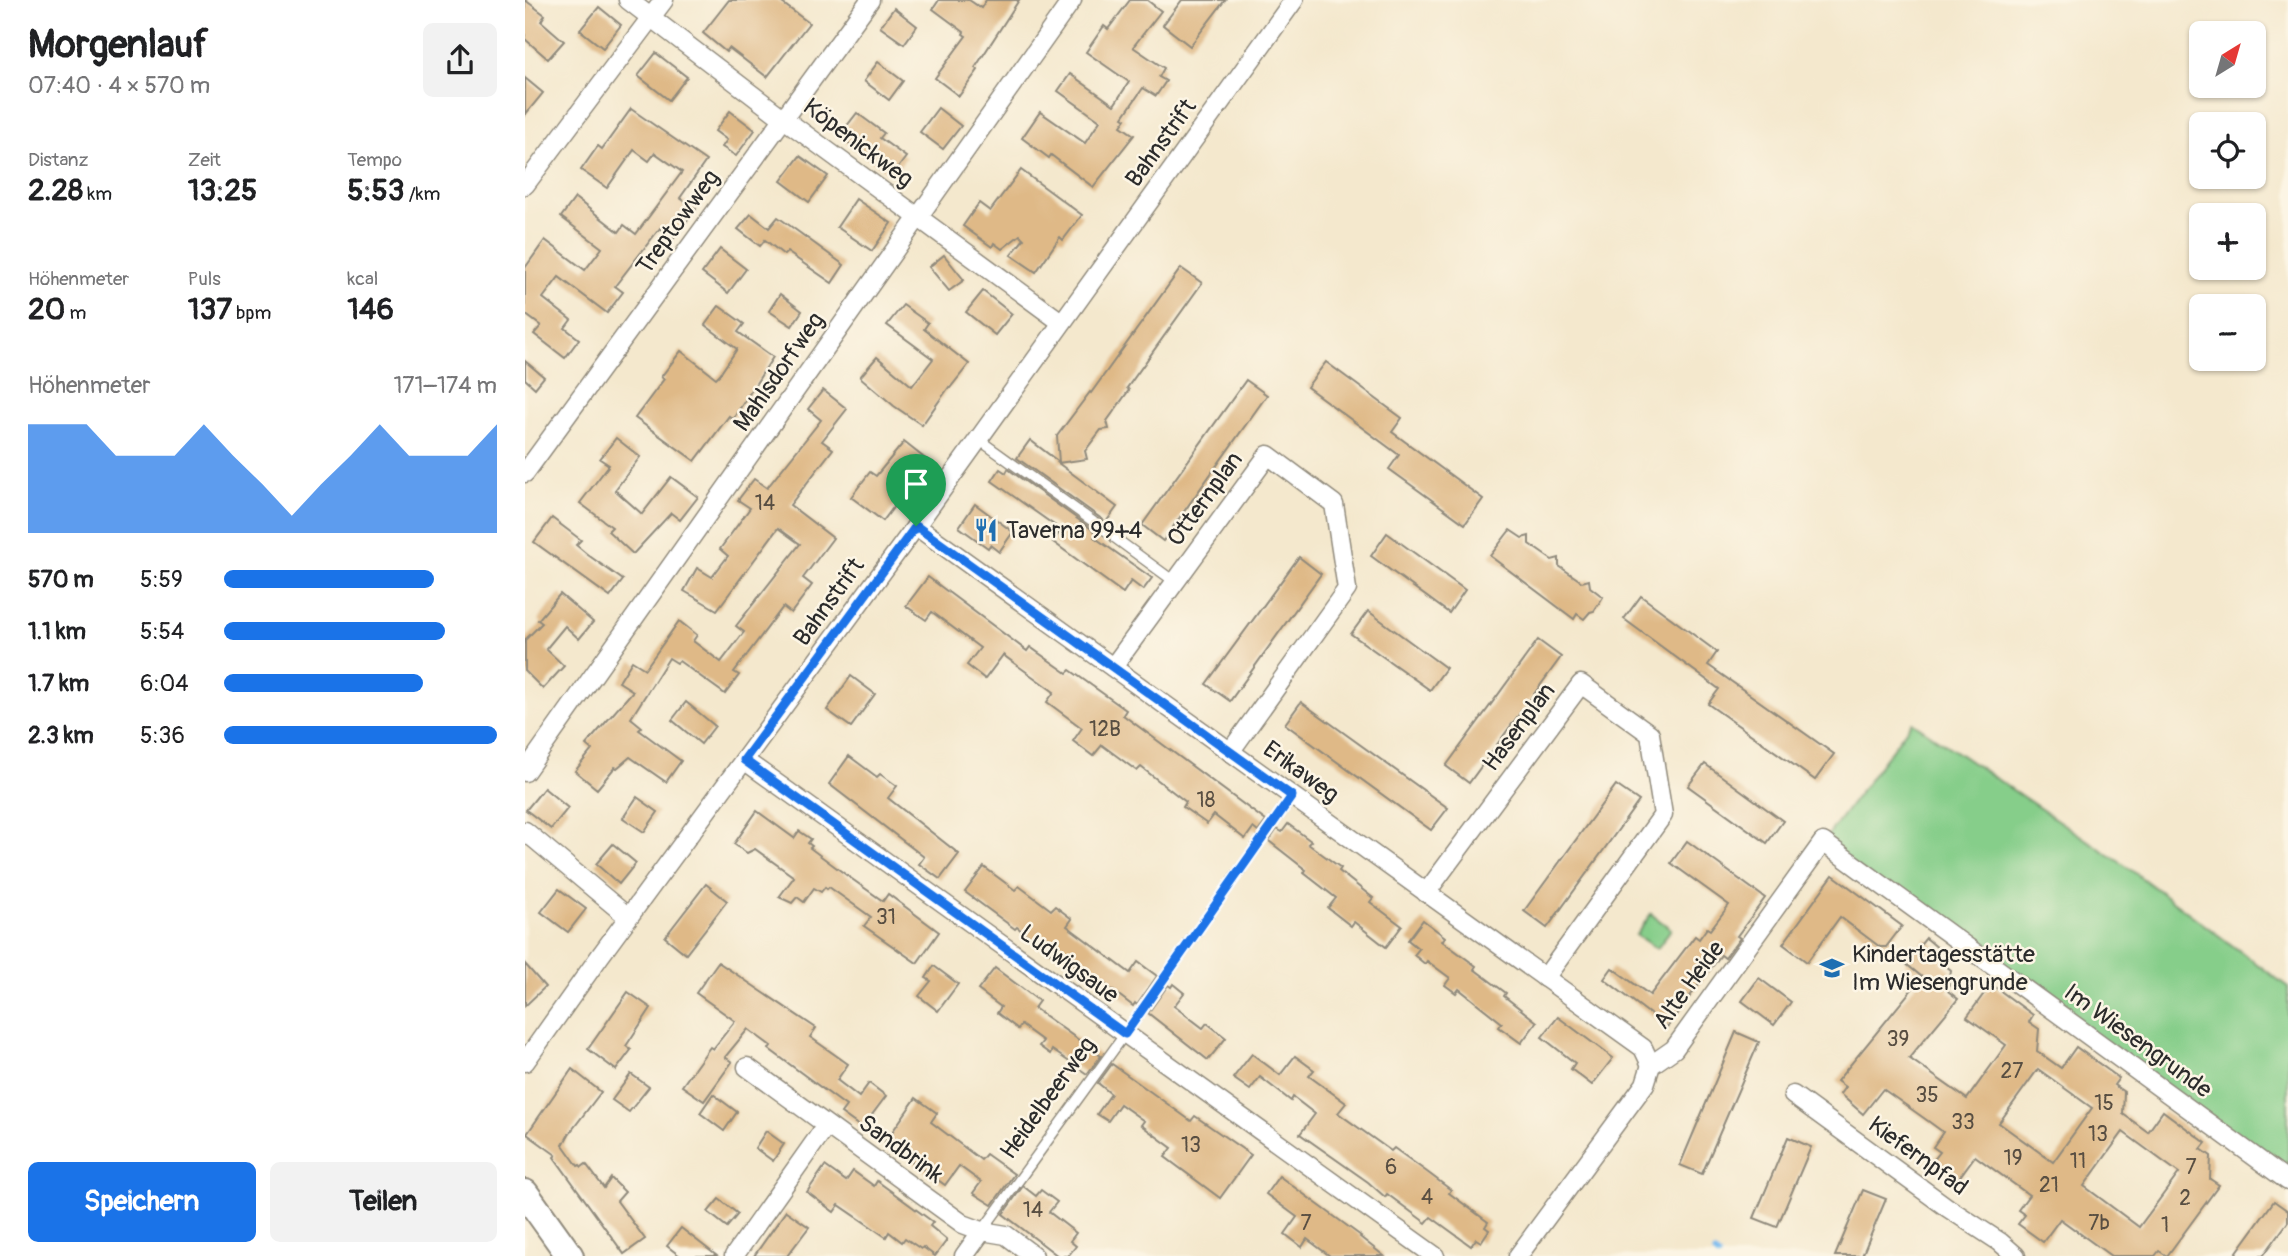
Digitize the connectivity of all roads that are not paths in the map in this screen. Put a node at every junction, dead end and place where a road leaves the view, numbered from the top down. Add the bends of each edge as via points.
1 (628, 0) edge
2 (664, 0) edge
3 (870, 0) edge
4 (1072, 0) edge
5 (1293, 0) edge
6 (651, 18) junction
7 (784, 119) junction
8 (525, 185) edge
9 (918, 218) junction
10 (1061, 322) junction
11 (978, 439) junction
12 (525, 473) edge
13 (916, 526) junction
14 (1175, 582) junction
15 (1113, 667) junction
16 (1230, 752) junction
17 (744, 760) junction
18 (525, 772) edge
19 (1292, 796) junction
20 (525, 831) edge
21 (1823, 842) joint
22 (1426, 893) junction
23 (628, 917) junction
24 (1545, 978) junction
25 (1125, 1034) junction
26 (525, 1062) edge
27 (1651, 1065) junction
28 (747, 1066) dead end
29 (1793, 1095) dead end
30 (826, 1126) junction
31 (2288, 1181) edge
32 (525, 1194) edge
33 (982, 1231) junction
34 (570, 1256) edge
35 (734, 1256) edge
36 (964, 1256) edge
37 (1034, 1256) edge
38 (1435, 1256) edge
39 (1518, 1256) edge
40 (2016, 1256) edge

1 - 6 street, Köpenickweg
2 - 6 street
3 - 7 street, Treptowweg
4 - 9 street, Mahlsdorfweg
5 - 10 street, Bahnstrift
6 - 7 street, Köpenickweg
6 - 8 street
7 - 9 street, Köpenickweg
7 - 12 street, Treptowweg
9 - 10 street, Köpenickweg
9 - 18 street, Mahlsdorfweg
10 - 11 street, Bahnstrift
11 - 13 street, Bahnstrift
11 - 14 lane
13 - 15 street, Erikaweg
13 - 17 street, Bahnstrift
14 - 15 street, Otternplan
14 - 16 street, Otternplan via 1268,455 1334,504 1347,589
15 - 16 street, Erikaweg
16 - 19 street, Erikaweg
17 - 23 street, Bahnstrift
17 - 25 street, Ludwigsaue
19 - 22 street, Erikaweg
19 - 25 lane, Heidelbeerweg
20 - 23 street
21 - 27 street, Alte Heide via 1674,1049
21 - 31 street, Im Wiesengrunde
22 - 24 street, Erikaweg
22 - 24 street, Hasenplan via 1581,684 1650,734 1663,815
23 - 26 street, Bahnstrift
24 - 27 street, Erikaweg via 1643,1048
25 - 33 lane, Heidelbeerweg
25 - 38 street, Ludwigsaue
27 - 39 street, Alte Heide via 1645,1084
28 - 30 street, Sandbrink
29 - 40 street, Kiefernpfad
30 - 33 street, Sandbrink via 963,1224
30 - 35 street
32 - 34 street
33 - 36 street, Heidelbeerweg
33 - 37 street, Sandbrink via 1006,1235

